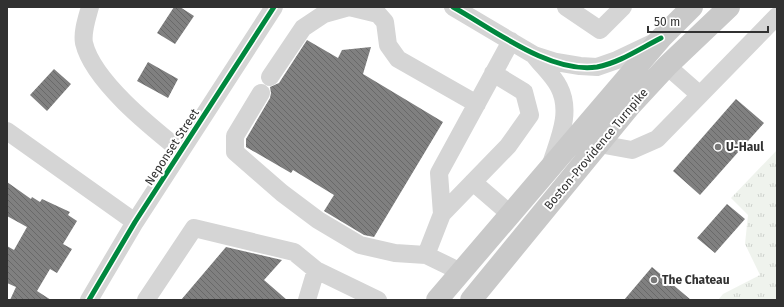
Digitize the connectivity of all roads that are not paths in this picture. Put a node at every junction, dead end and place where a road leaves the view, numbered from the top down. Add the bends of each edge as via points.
1 (90, 7) edge
2 (274, 7) edge
3 (566, 7) edge
4 (623, 7) edge
5 (692, 7) edge
6 (729, 7) edge
7 (462, 9) edge
8 (777, 16) edge
9 (661, 38) junction
10 (510, 41) junction
11 (534, 55) junction
12 (667, 66) junction
13 (493, 73) junction
14 (270, 77) dead end
15 (260, 93) dead end
16 (700, 95) junction
17 (477, 104) junction
18 (7, 131) edge
19 (599, 144) junction
20 (181, 151) junction
21 (551, 164) junction
22 (473, 182) junction
23 (442, 214) junction
24 (510, 214) junction
25 (135, 222) junction
26 (426, 255) junction
27 (316, 270) junction
28 (461, 272) junction
29 (89, 300) edge
30 (146, 300) edge
31 (307, 300) edge
32 (377, 300) edge
33 (437, 300) edge
34 (472, 300) edge

1 - 20 street via 84,41 94,66 137,116
2 - 20 street, Neponset Street
3 - 4 street via 600,30
5 - 9 main road, Boston-Providence Turnpike
6 - 12 main road, Boston-Providence Turnpike
7 - 10 street
8 - 16 street
9 - 11 street via 597,67 556,62
9 - 21 main road, Boston-Providence Turnpike
10 - 11 street
10 - 13 street
11 - 21 street via 558,86 564,101 566,115
12 - 16 street
12 - 19 main road, Boston-Providence Turnpike
13 - 17 street
13 - 22 street via 524,92 530,115 508,146
14 - 17 street via 302,28 324,14 349,7 378,14 385,22 388,45 398,59
15 - 26 street via 235,136 235,152 318,220 360,245 395,253
16 - 19 street via 657,139 632,150
17 - 23 street via 439,173
18 - 25 street
19 - 34 main road, Boston-Providence Turnpike
20 - 25 street, Neponset Street
21 - 24 main road, Boston-Providence Turnpike
22 - 23 street
22 - 24 street
23 - 26 street
24 - 28 main road, Boston-Providence Turnpike
25 - 29 street, Neponset Street
26 - 28 street
27 - 30 street via 294,252 194,228
27 - 31 street
27 - 32 street
28 - 33 main road, Boston-Providence Turnpike

